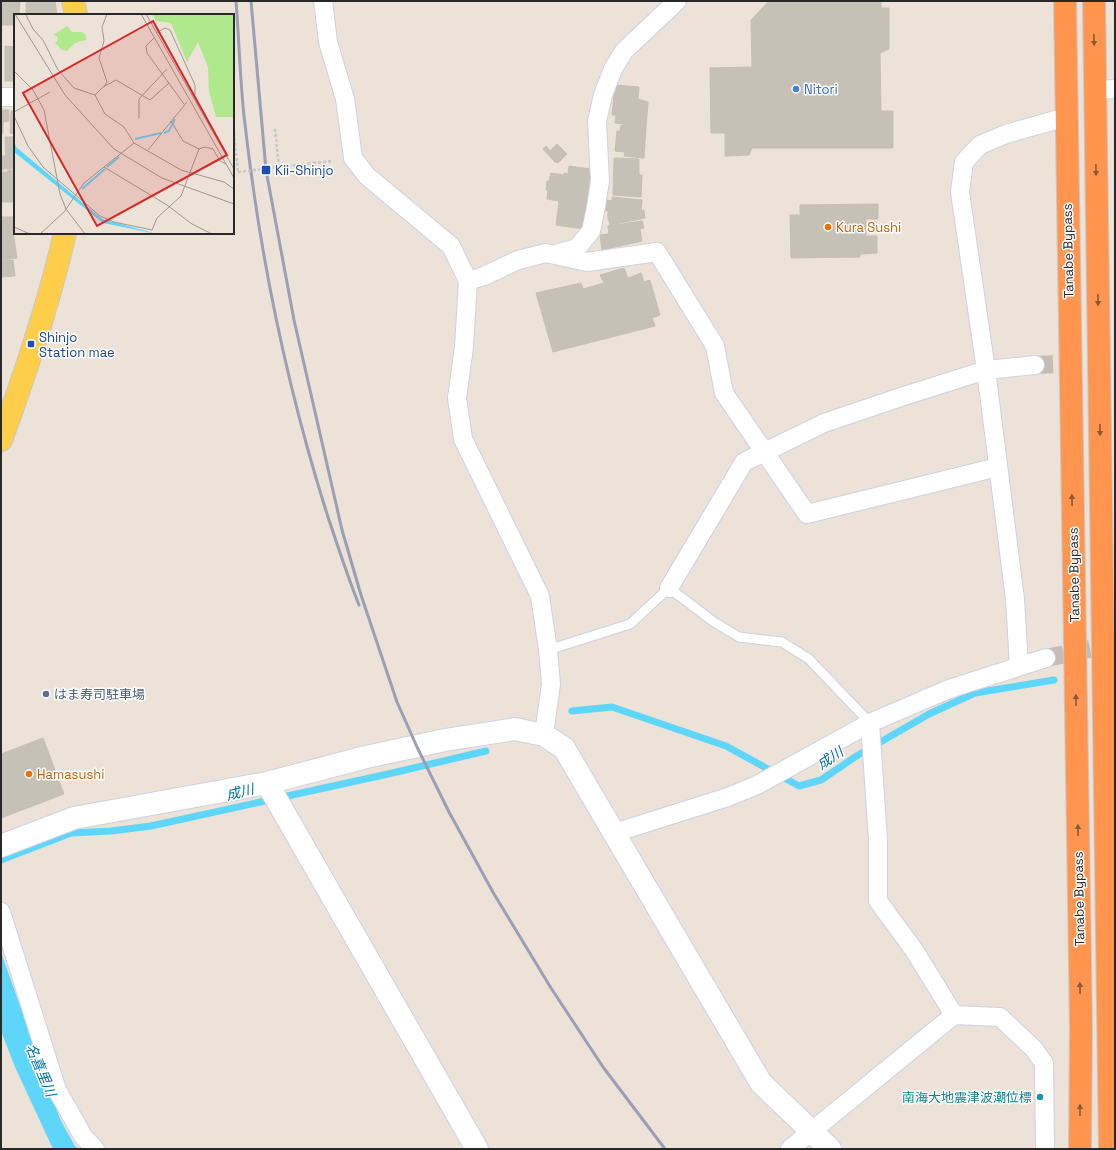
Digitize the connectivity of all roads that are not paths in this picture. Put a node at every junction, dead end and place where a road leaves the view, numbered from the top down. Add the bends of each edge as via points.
1 (73, 1) edge
2 (324, 1) edge
3 (677, 1) edge
4 (1065, 1) edge
5 (1094, 1) edge
6 (76, 14) edge
7 (1105, 90) edge
8 (1, 97) edge
9 (14, 98) edge
10 (1066, 117) junction
11 (65, 234) edge
12 (553, 255) junction
13 (468, 281) junction
14 (1035, 365) tunnel mouth
15 (986, 370) junction
16 (1, 440) edge
17 (766, 452) junction
18 (998, 467) junction
19 (669, 588) junction
20 (548, 650) junction
21 (1046, 658) tunnel mouth
22 (1019, 666) junction
23 (870, 723) junction
24 (544, 734) junction
25 (267, 783) junction
26 (614, 833) junction
27 (1, 846) edge
28 (1, 912) edge
29 (954, 1015) junction
30 (812, 1131) junction
31 (95, 1149) edge
32 (477, 1149) edge
33 (790, 1149) edge
34 (830, 1149) edge
35 (1045, 1149) edge
36 (1080, 1149) edge
37 (1110, 1149) edge

1 - 6 main road
2 - 13 street via 328,42 345,100 353,158 367,176 451,246
3 - 12 street via 624,50 613,69 597,121 600,182 591,231 577,248
4 - 10 highway, Tanabe Bypass
5 -> 7 highway
7 -> 37 highway
8 - 9 street
10 - 15 street via 1006,134 980,145 964,162 960,192
36 -> 10 highway, Tanabe Bypass via 1081,1027
11 - 16 main road via 55,275
12 - 13 street via 546,253 518,260
12 - 17 street via 587,262 657,252 715,346 724,393
13 - 20 street via 464,347 457,398 463,439 540,596
14 - 15 street
15 - 17 street via 824,423
15 - 18 street
17 - 18 street via 807,514
17 - 19 street via 744,462
18 - 22 street via 1015,598
19 - 20 lane via 630,624
19 - 23 lane via 714,622 739,637 782,642 809,659
20 - 24 street via 551,684
21 - 22 street
22 - 23 street via 949,689
23 - 26 street via 757,785 728,797
23 - 29 street via 878,840 878,901 914,950
24 - 25 street via 515,729 445,740 366,757
24 - 26 street via 564,748
25 - 27 street via 74,818
25 - 32 street
26 - 30 street via 761,1083
28 - 31 street via 57,1090 83,1136
29 - 30 street
29 - 35 street via 1000,1017 1044,1063
30 - 33 street
30 - 34 street

